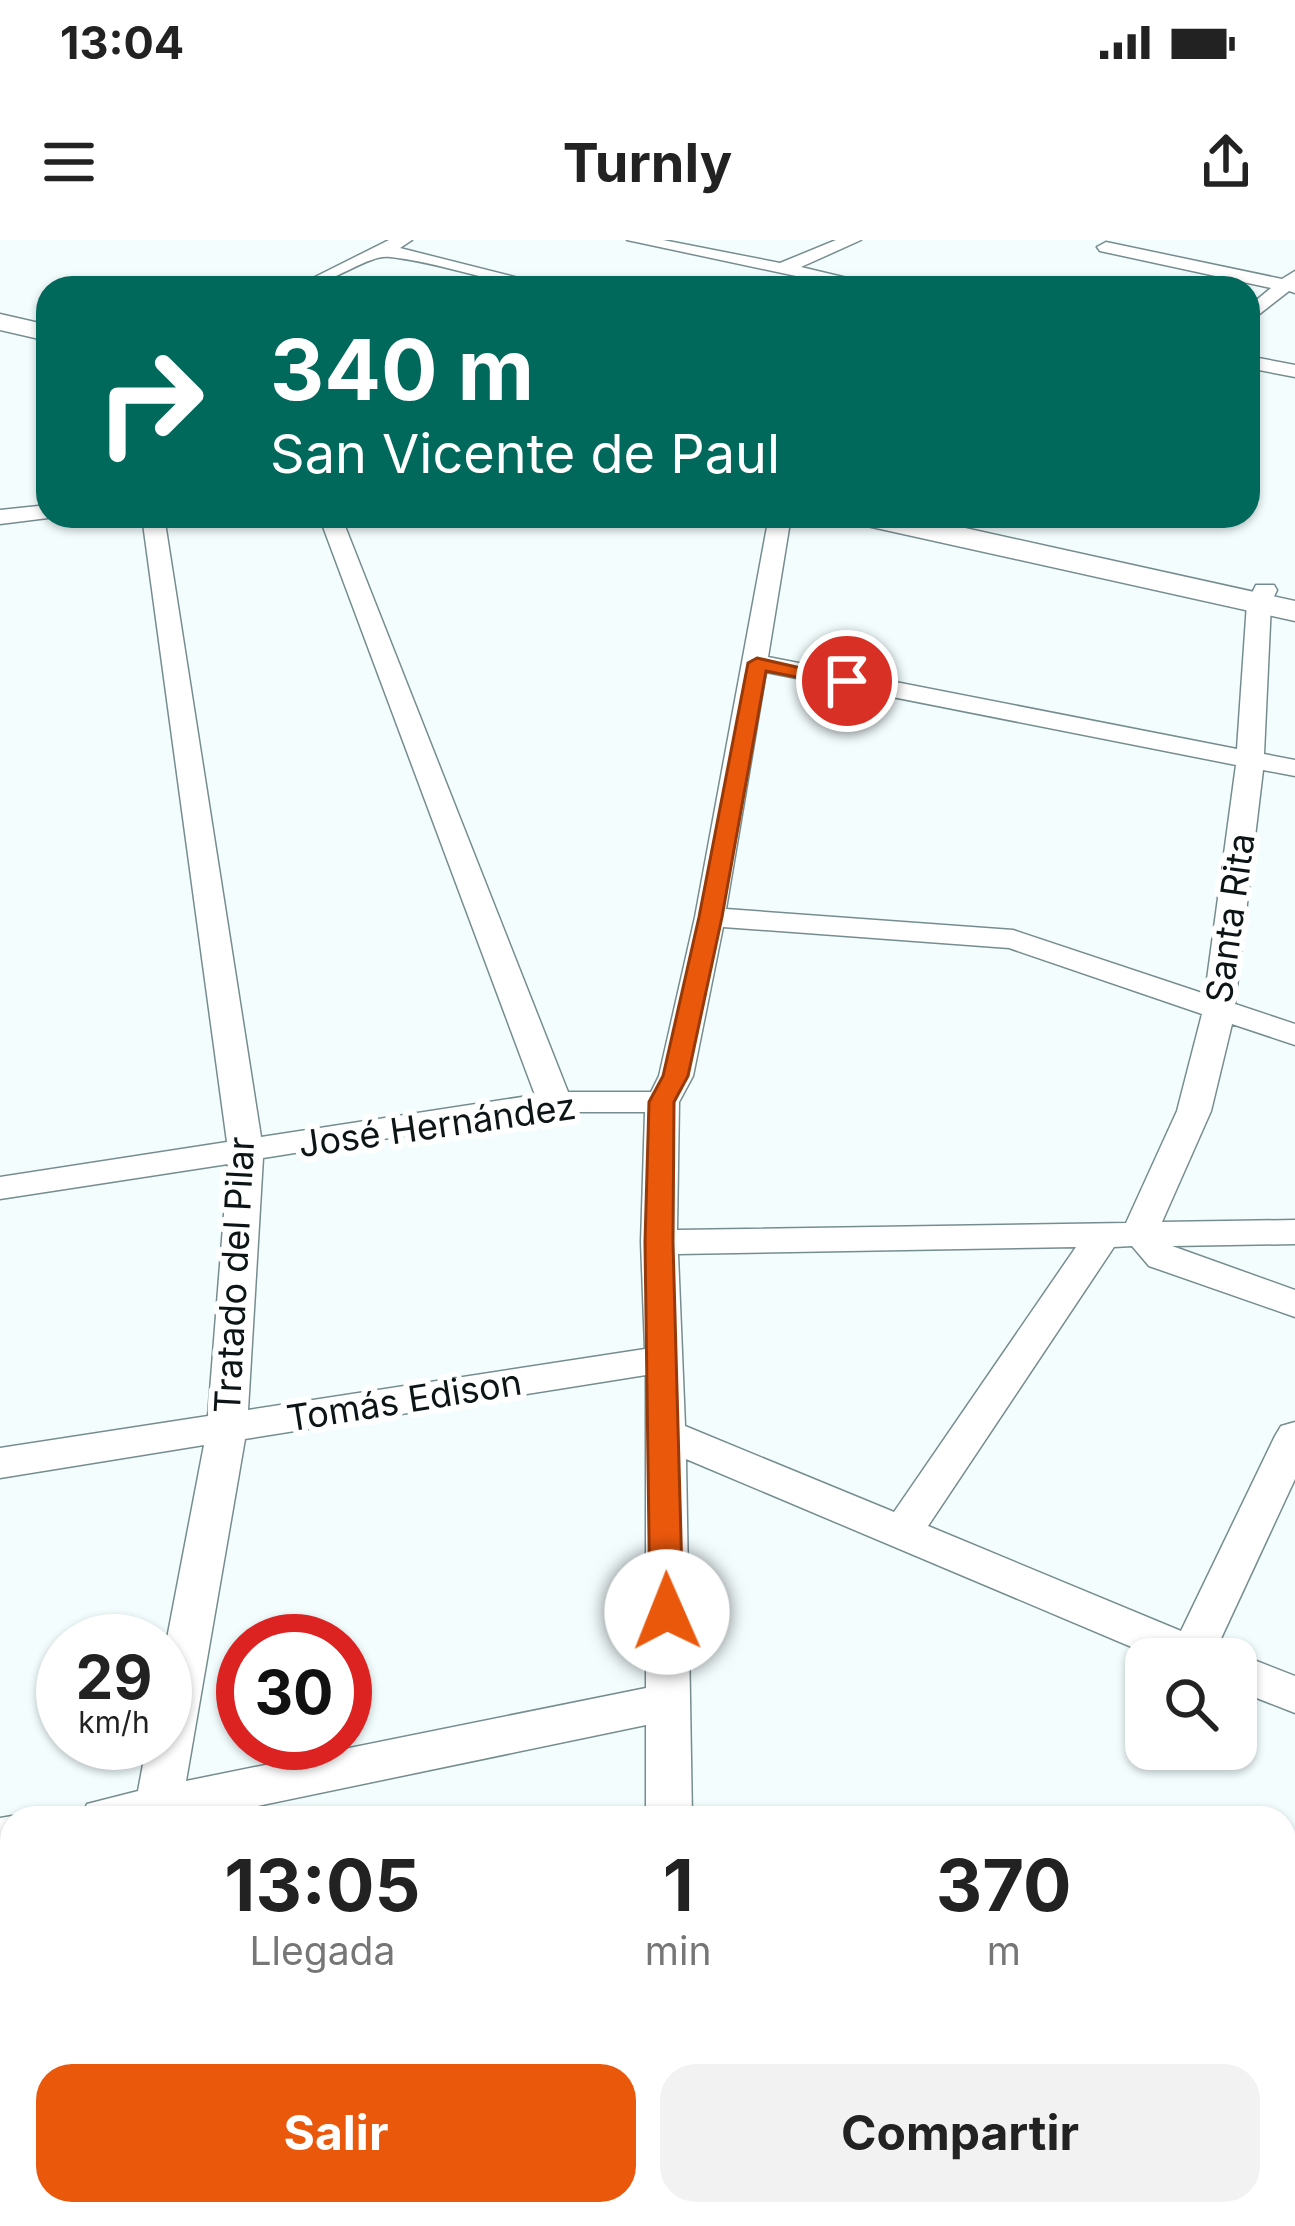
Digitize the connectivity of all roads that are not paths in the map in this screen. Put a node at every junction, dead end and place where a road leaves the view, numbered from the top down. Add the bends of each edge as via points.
1 (403, 240) edge
2 (636, 240) edge
3 (852, 240) edge
4 (1106, 247) dead end
5 (383, 250) junction
6 (782, 268) junction
7 (328, 276) edge
8 (497, 276) edge
9 (821, 276) edge
10 (1252, 276) edge
11 (1260, 278) edge
12 (1292, 284) edge
13 (1260, 308) edge
14 (1260, 364) edge
15 (1295, 371) edge
16 (36, 513) edge
17 (0, 517) edge
18 (155, 528) edge
19 (335, 528) edge
20 (778, 528) edge
21 (929, 528) edge
22 (979, 528) edge
23 (1124, 566) junction
24 (1273, 596) edge
25 (1295, 611) edge
26 (757, 663) junction
27 (1253, 760) junction
28 (1295, 769) edge
29 (710, 917) junction
30 (1219, 1010) junction
31 (1295, 1035) edge
32 (555, 1102) junction
33 (662, 1102) junction
34 (246, 1153) junction
35 (0, 1188) edge
36 (1295, 1232) edge
37 (1122, 1234) junction
38 (659, 1242) junction
39 (1295, 1304) edge
40 (665, 1359) junction
41 (227, 1428) junction
42 (663, 1433) junction
43 (1295, 1436) edge
44 (0, 1463) edge
45 (900, 1535) junction
46 (1155, 1638) edge
47 (1207, 1638) edge
48 (1257, 1680) edge
49 (1295, 1695) edge
50 (668, 1702) junction
51 (158, 1806) edge
52 (189, 1806) edge
53 (669, 1806) edge

1 - 5 street
2 - 6 street
3 - 6 street
4 - 10 street
5 - 7 street
5 - 8 street
6 - 9 street
11 - 12 street
12 - 13 street
14 - 15 street
16 - 17 street
18 - 34 street, Tratado del Pilar
19 - 32 street
20 - 26 street
21 - 23 main road
22 - 23 main road
23 - 24 main road
24 - 25 main road
24 - 27 street, Santa Rita
26 - 27 street
26 - 29 street
27 - 28 street
27 - 30 street, Santa Rita
29 - 30 street via 1013,939
29 - 33 street via 676,1076
30 - 31 street
30 - 37 street, Santa Rita via 1189,1133 1148,1207
32 - 33 street, José Hernández
32 - 34 street, José Hernández
33 - 38 street
34 - 35 street, José Hernández
34 - 41 street, Tratado del Pilar
36 - 37 street
37 - 38 street
37 - 39 street via 1162,1257
37 - 45 street, Santa Rita
38 - 40 street
40 - 41 street, Tomás Edison
40 - 42 street
41 - 44 street, Tomás Edison
41 - 51 street, Tratado del Pilar
42 - 45 street
42 - 50 street
43 - 47 street
45 - 46 street
48 - 49 street
50 - 52 street
50 - 53 street

